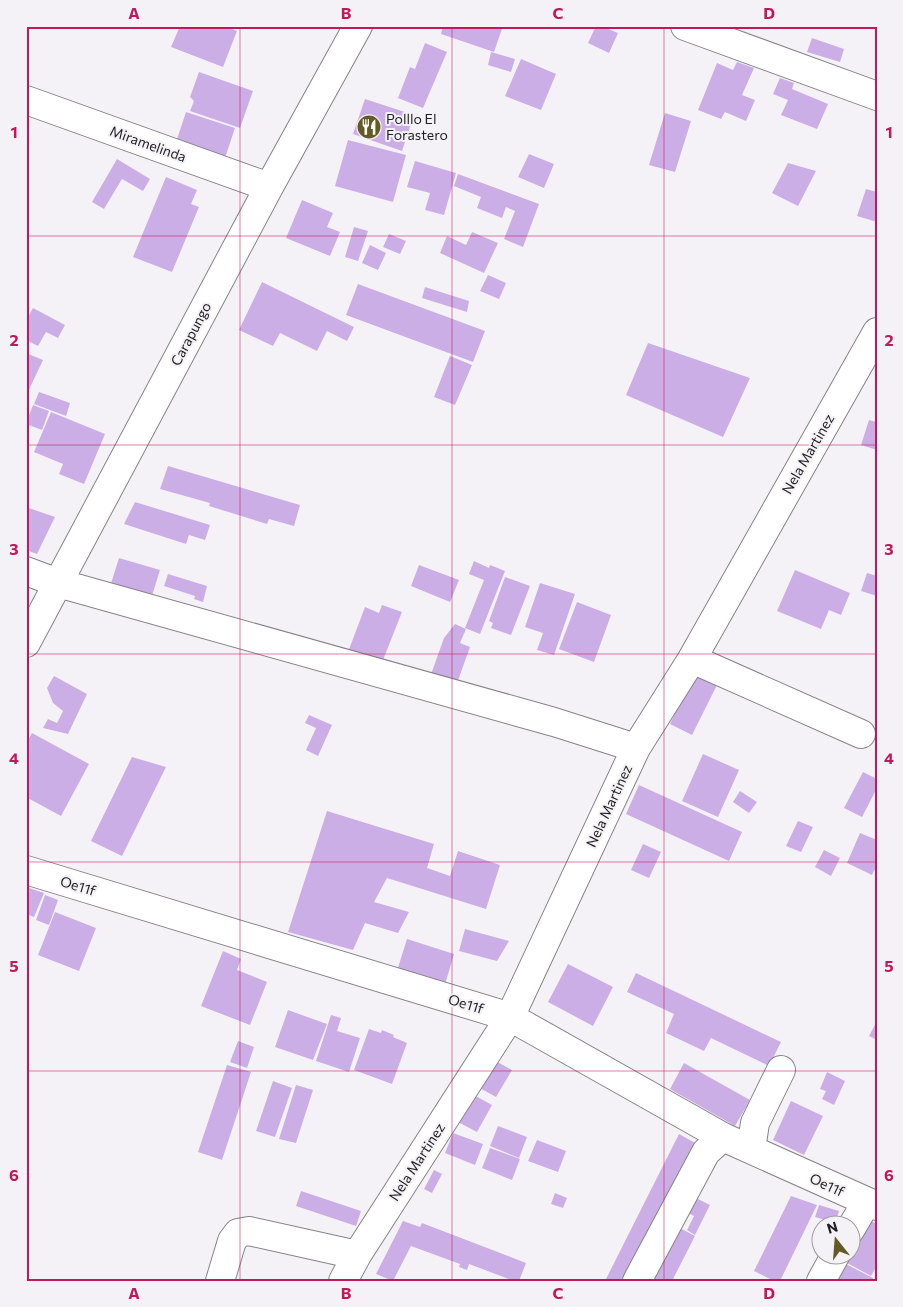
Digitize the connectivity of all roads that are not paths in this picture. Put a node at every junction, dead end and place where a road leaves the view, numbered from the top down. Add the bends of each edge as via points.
1 (358, 26) edge
2 (685, 26) edge
3 (877, 96) edge
4 (26, 100) edge
5 (269, 187) junction
6 (877, 332) edge
7 (26, 571) edge
8 (58, 583) junction
9 (26, 643) edge
10 (692, 659) junction
11 (862, 734) dead end
12 (636, 748) junction
13 (26, 870) edge
14 (510, 1017) junction
15 (781, 1070) dead end
16 (723, 1137) junction
17 (751, 1150) junction
18 (872, 1204) edge
19 (860, 1218) edge
20 (357, 1255) junction
21 (830, 1264) edge
22 (220, 1281) edge
23 (343, 1281) edge
24 (637, 1281) edge
25 (821, 1281) edge

1 - 5 street, Carapungo
2 - 3 street
4 - 5 street, Miramelinda
5 - 8 street, Carapungo
6 - 10 street, Nela Martinez
7 - 8 street
8 - 9 street, Carapungo
8 - 12 street
10 - 11 street
10 - 12 street, Nela Martinez
12 - 14 street, Nela Martinez
13 - 14 street, Oe11f
14 - 16 street, Oe11f
14 - 20 street, Nela Martinez
15 - 17 street via 755,1123
16 - 17 street, Oe11f
16 - 24 street via 706,1152
17 - 18 street, Oe11f
18 - 19 street
20 - 22 street via 249,1231 238,1233 232,1241
20 - 23 street, Nela Martinez
21 - 25 street

